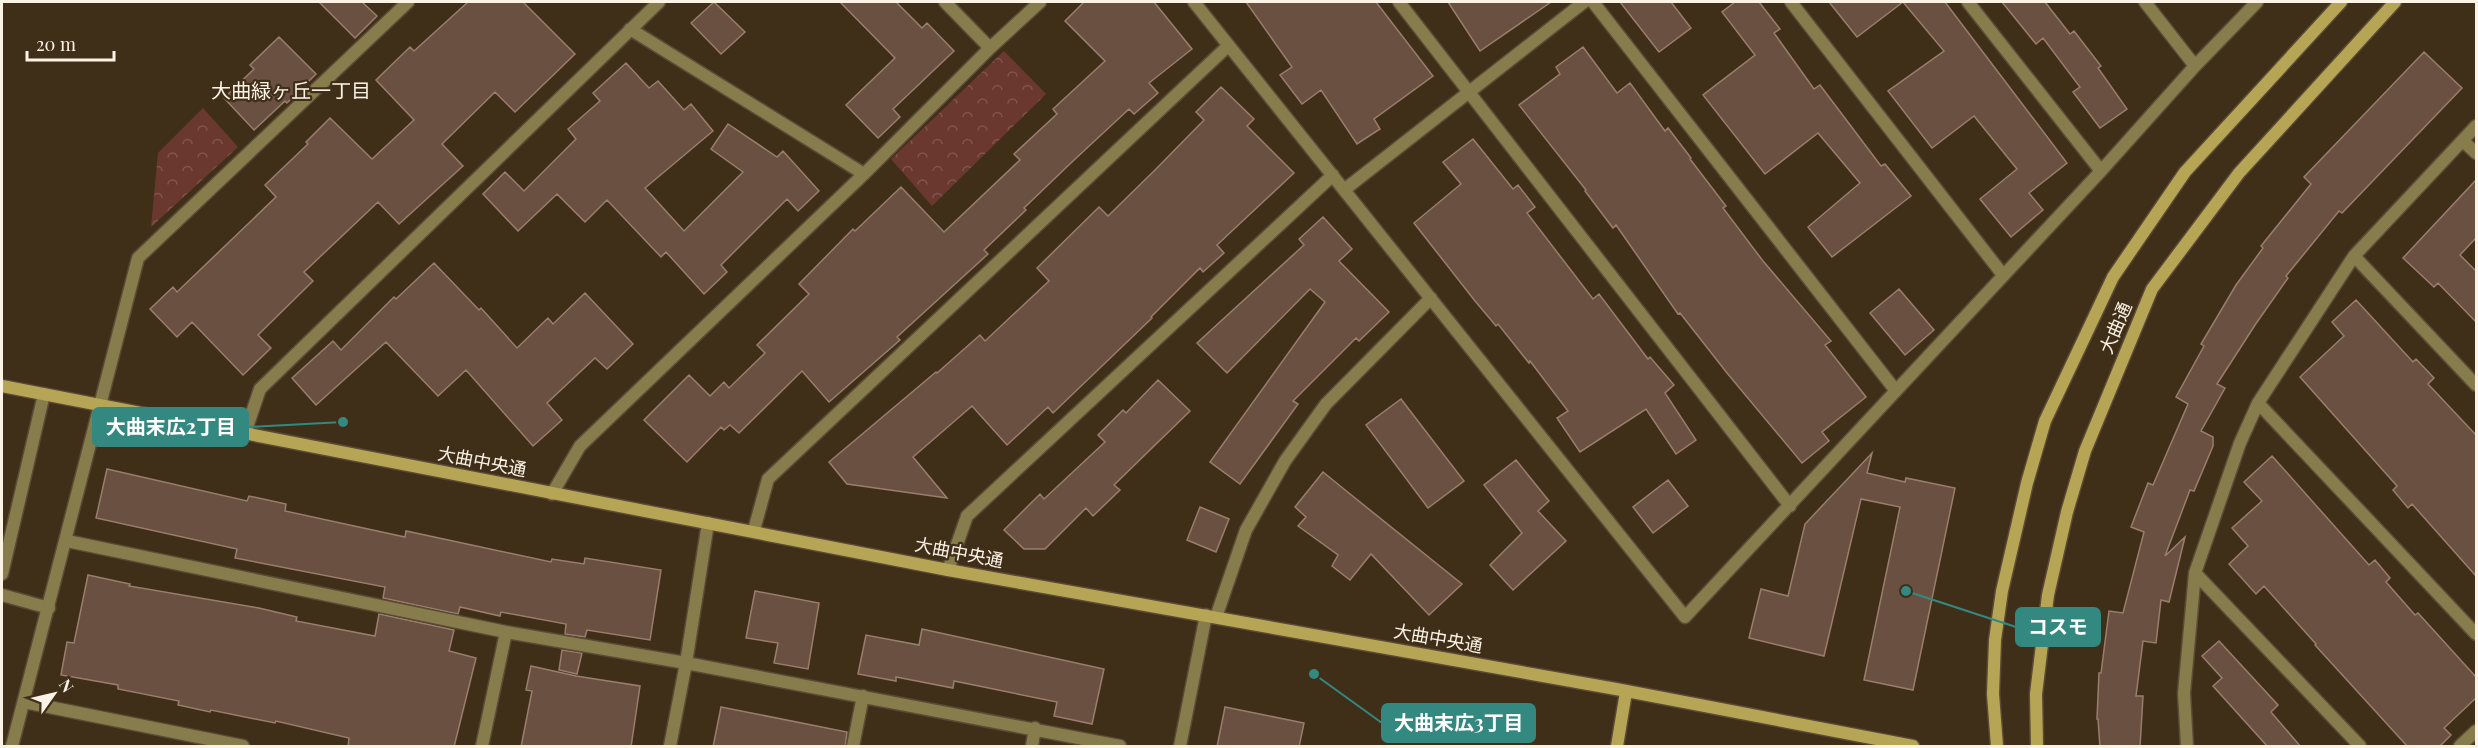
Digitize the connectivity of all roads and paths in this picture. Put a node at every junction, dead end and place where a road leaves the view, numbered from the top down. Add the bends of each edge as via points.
1 (408, 2) edge
2 (658, 2) edge
3 (945, 2) edge
4 (1040, 2) edge
5 (1194, 2) edge
6 (1399, 2) edge
7 (1584, 2) edge
8 (1593, 2) edge
9 (1791, 2) edge
10 (1968, 2) edge
11 (2145, 2) edge
12 (2257, 2) edge
13 (2341, 2) edge
14 (2395, 2) edge
15 (630, 29) junction
16 (1228, 46) junction
17 (990, 48) junction
18 (2195, 66) junction
19 (1468, 91) junction
20 (2476, 126) edge
21 (2463, 141) junction
22 (2476, 153) edge
23 (2101, 171) junction
24 (864, 174) junction
25 (1333, 174) junction
26 (1344, 189) junction
27 (2355, 256) junction
28 (2003, 275) junction
29 (1431, 298) junction
30 (2476, 385) edge
31 (2, 386) edge
32 (1896, 391) junction
33 (44, 394) junction
34 (2258, 403) junction
35 (99, 405) junction
36 (245, 433) junction
37 (552, 494) junction
38 (1790, 506) junction
39 (708, 523) junction
40 (754, 530) junction
41 (67, 541) junction
42 (948, 570) junction
43 (2195, 573) junction
44 (2, 574) edge
45 (2, 596) edge
46 (49, 608) junction
47 (1211, 616) junction
48 (506, 632) junction
49 (2476, 634) edge
50 (686, 663) junction
51 (1626, 692) junction
52 (863, 696) junction
53 (24, 702) junction
54 (1035, 728) junction
55 (2476, 731) edge
56 (12, 747) edge
57 (243, 747) edge
58 (482, 747) edge
59 (670, 747) edge
60 (853, 747) edge
61 (1032, 747) edge
62 (1120, 747) edge
63 (1180, 747) edge
64 (1617, 747) edge
65 (1912, 747) edge
66 (1997, 747) edge
67 (2037, 747) edge
68 (2187, 747) edge
69 (2360, 747) edge
70 (2460, 747) edge

1 - 35 street via 138,258
2 - 15 street
3 - 17 street
4 - 17 street
5 - 16 street
6 - 19 street
7 - 19 street
8 - 32 street
9 - 28 street
10 - 23 street
11 - 18 street
12 - 18 street
13 - 66 main road, 大曲通 via 2185,172 2113,277 2045,421 2027,483 1995,640
14 - 67 main road, 大曲通 via 2239,173 2152,289 2085,451 2067,512 2048,595 2036,694
15 - 24 street
15 - 36 street via 260,388
16 - 25 street
16 - 40 street via 768,479
17 - 24 street
18 - 23 street
19 - 26 street
19 - 38 street
20 - 21 street
21 - 22 street
21 - 27 street
23 - 28 street
24 - 37 street via 580,446
25 - 26 street
25 - 42 street via 967,516
26 - 29 street
27 - 30 street
27 - 34 street
28 - 32 street
29 - 38 street via 1685,617
29 - 47 street via 1326,404 1285,461 1246,530
31 - 33 main road, 大曲中央通
32 - 38 street
33 - 35 main road, 大曲中央通
33 - 44 street
34 - 43 street
34 - 49 street
35 - 36 main road, 大曲中央通
35 - 41 street
36 - 37 main road, 大曲中央通
37 - 39 main road, 大曲中央通
39 - 40 main road, 大曲中央通
39 - 50 street
40 - 42 main road, 大曲中央通
41 - 46 street
41 - 48 street
42 - 47 main road, 大曲中央通
43 - 68 street via 2184,693
43 - 69 street
45 - 46 street
46 - 53 street
47 - 51 main road, 大曲中央通
47 - 63 street
48 - 50 street
48 - 58 street
50 - 52 street
50 - 59 street
51 - 64 main road
51 - 65 main road, 大曲中央通
52 - 54 street
52 - 60 street
53 - 56 street
53 - 57 street
54 - 61 street
54 - 62 street
55 - 70 street

